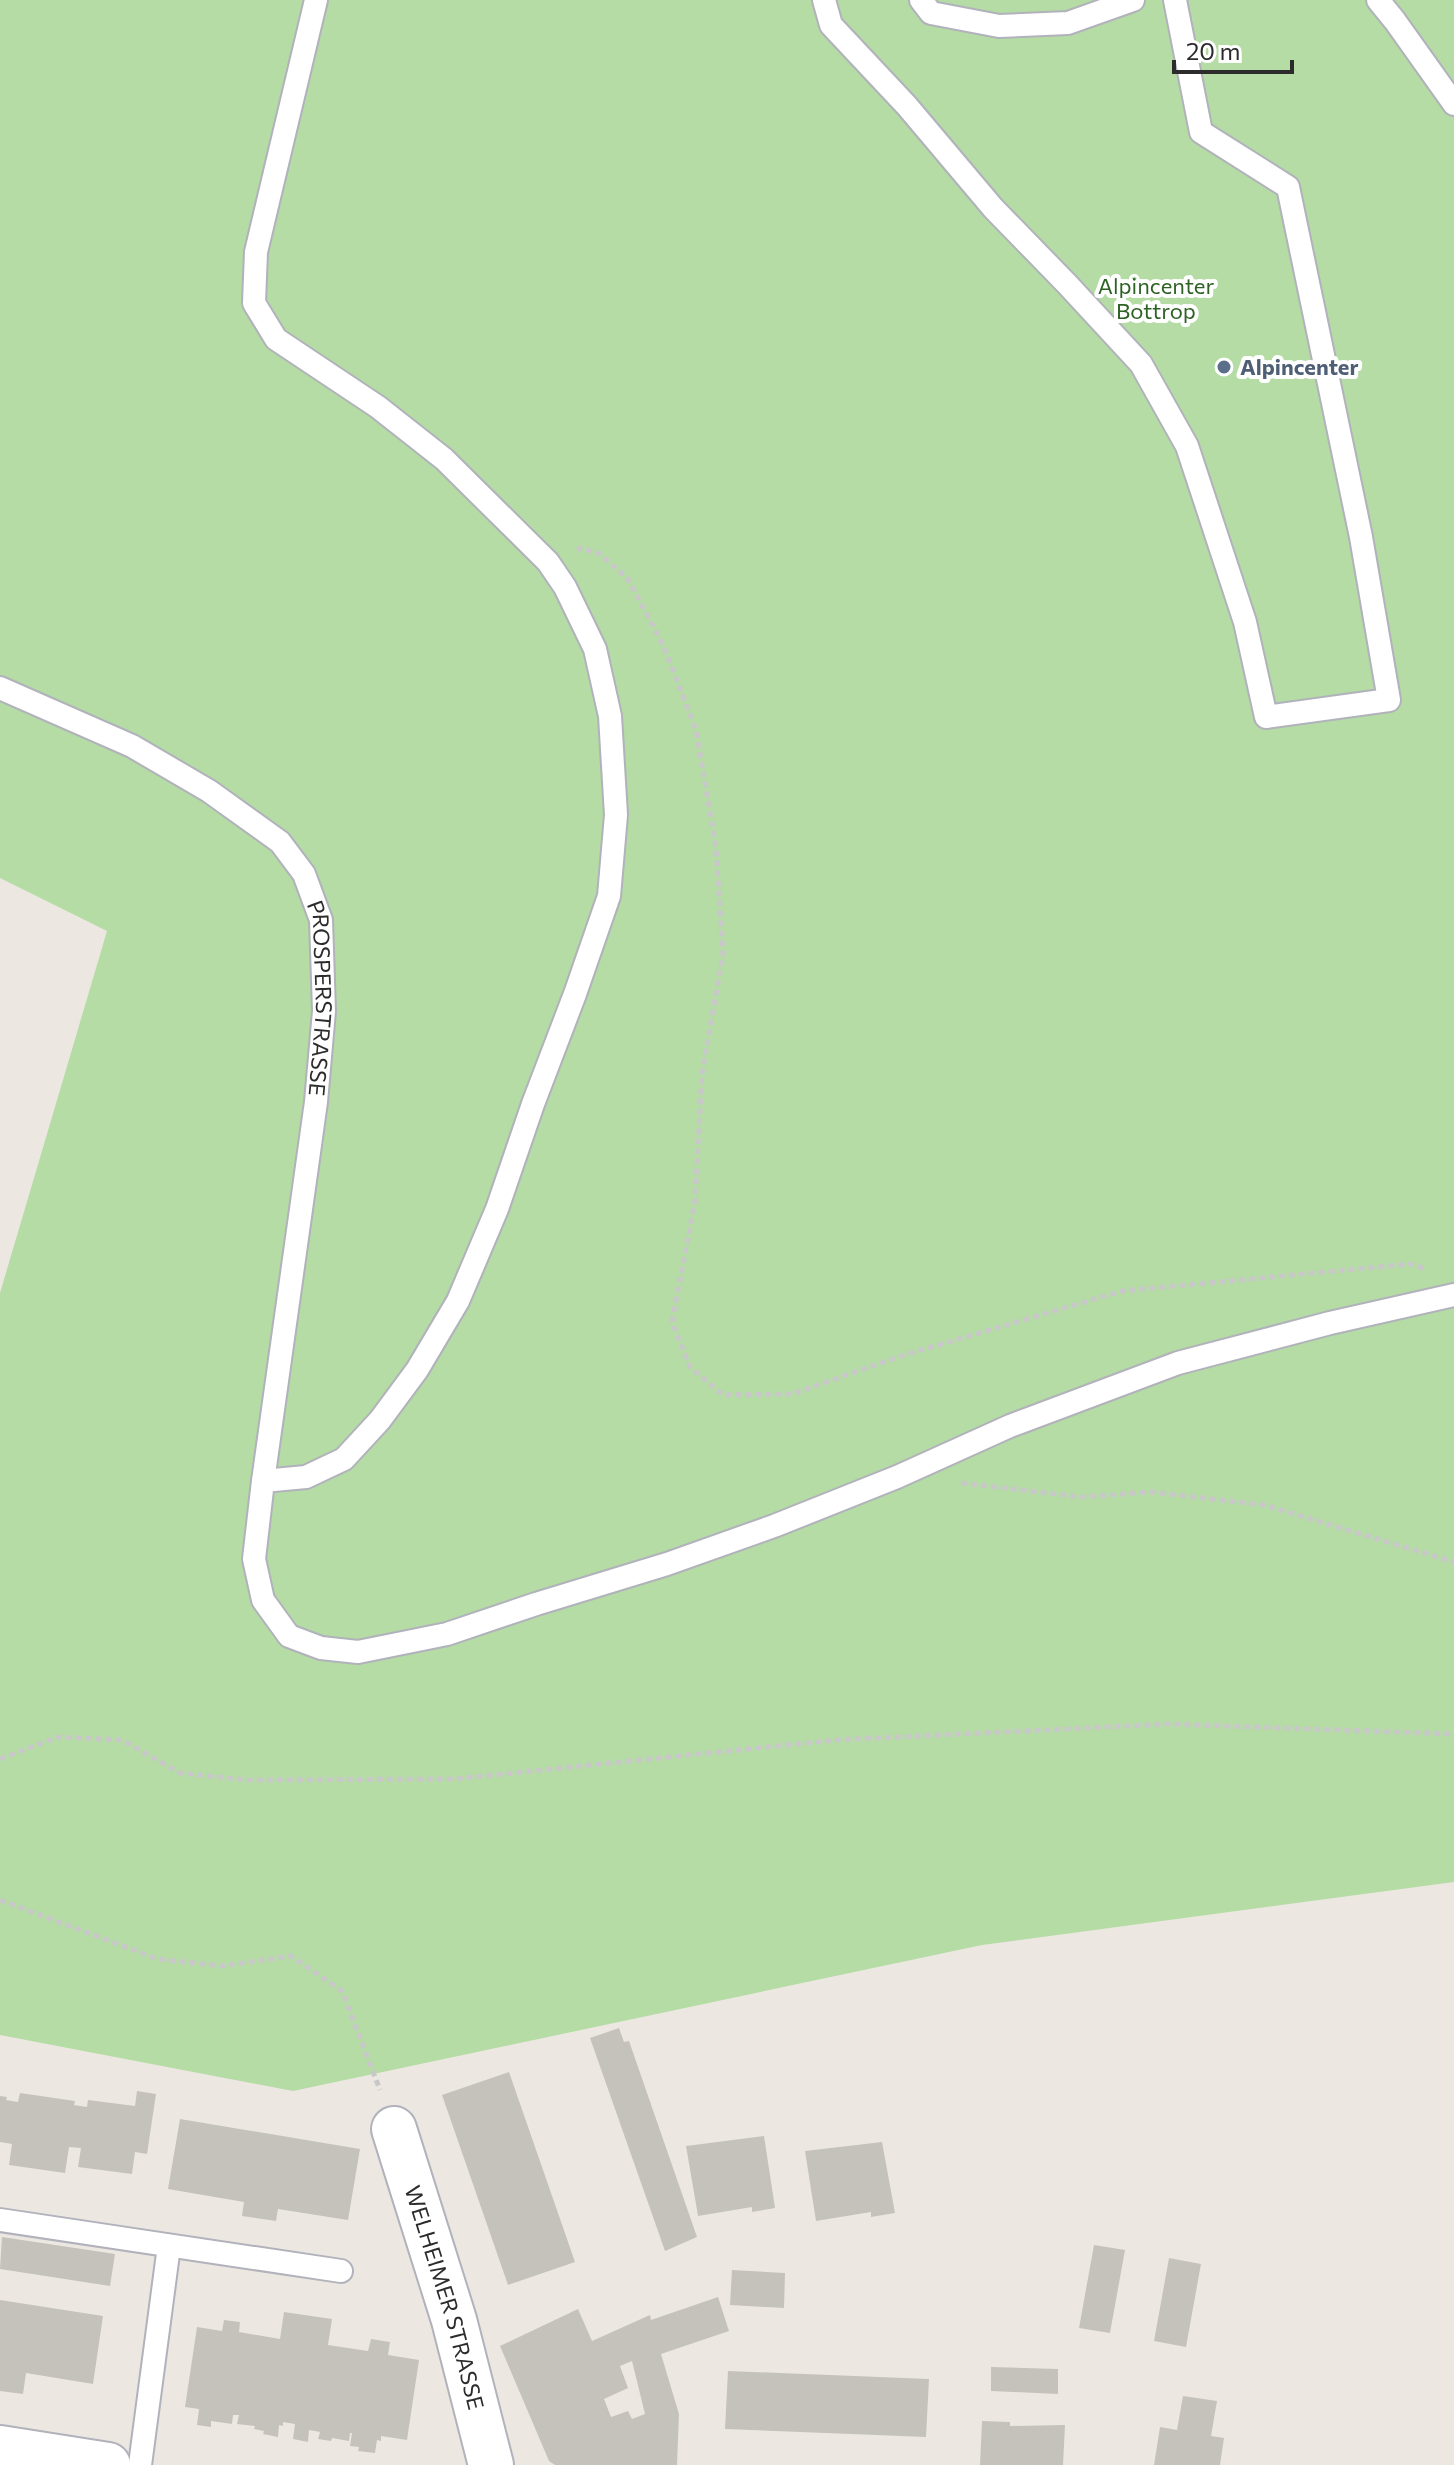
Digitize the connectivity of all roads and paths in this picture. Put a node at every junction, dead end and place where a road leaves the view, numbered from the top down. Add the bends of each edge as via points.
1 (316, 0) edge
2 (824, 0) edge
3 (921, 0) edge
4 (1133, 0) edge
5 (1175, 0) edge
6 (1378, 0) edge
7 (1454, 104) edge
8 (548, 562) junction
9 (0, 688) edge
10 (1439, 1273) dead end
11 (1454, 1295) edge
12 (263, 1481) junction
13 (958, 1483) dead end
14 (1454, 1562) edge
15 (1454, 1734) edge
16 (0, 1759) edge
17 (0, 1900) edge
18 (394, 2129) joint
19 (0, 2220) edge
20 (169, 2246) junction
21 (341, 2271) dead end
22 (0, 2448) edge
23 (108, 2465) edge
24 (140, 2465) edge
25 (491, 2465) edge

1 - 8 lane via 256,252 254,303 276,339 444,459
2 - 5 lane via 831,25 1141,364 1187,446 1245,622 1266,717 1389,700 1361,537 1288,187 1201,132
3 - 4 lane via 931,13 999,26 1068,23
6 - 7 lane
8 - 10 path via 581,548 600,554 628,579 664,647 696,730 716,848 723,954 702,1073 695,1201 672,1322 690,1367 723,1395 792,1394 1122,1291 1410,1264
8 - 12 lane via 595,649 610,716 616,815 609,896 497,1209 458,1301 417,1370 344,1459 306,1477
9 - 12 lane, PROSPERSTRASSE via 132,746 221,799 280,842 304,874 321,920 324,1011 316,1102
11 - 12 lane, PROSPERSTRASSE via 1178,1363 667,1564 447,1634 358,1652 321,1648 289,1636 263,1600 254,1559
13 - 14 path via 1081,1497 1151,1492 1264,1505
15 - 16 path via 1169,1724 836,1740 454,1779 247,1780 194,1775 180,1773 122,1740 58,1737
17 - 18 path via 158,1959 222,1966 291,1956 342,1991
18 - 25 street, WELHEIMER STRASSE via 454,2320
19 - 20 lane
20 - 21 lane
20 - 24 lane
22 - 23 street

